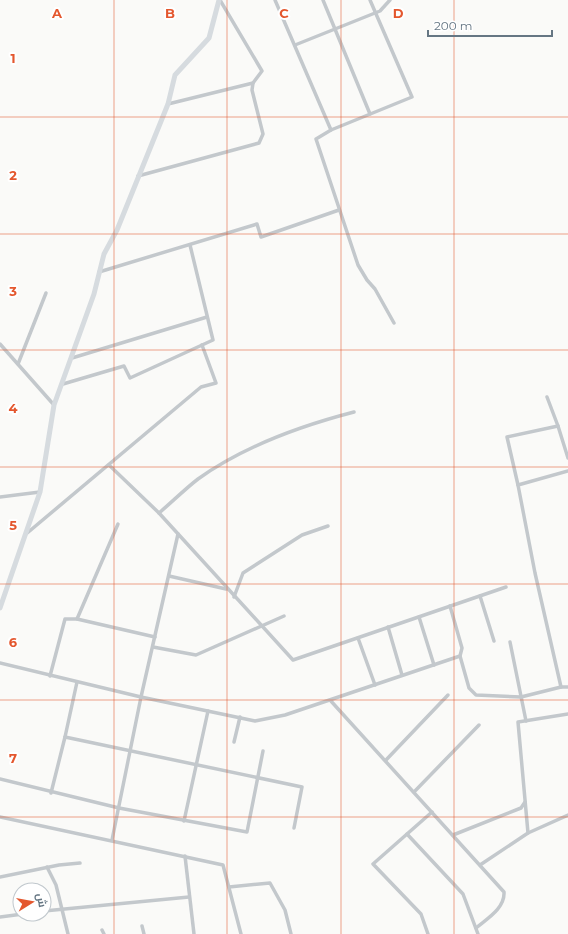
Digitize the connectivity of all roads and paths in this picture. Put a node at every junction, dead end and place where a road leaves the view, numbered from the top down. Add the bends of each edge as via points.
1 (220, 0) edge
2 (275, 0) edge
3 (323, 0) edge
4 (370, 0) edge
5 (390, 0) edge
6 (376, 13) junction
7 (334, 29) junction
8 (295, 45) junction
9 (254, 83) junction
10 (168, 104) junction
11 (370, 114) junction
12 (332, 130) junction
13 (138, 176) junction
14 (339, 210) junction
15 (190, 245) junction
16 (99, 272) junction
17 (46, 293) dead end
18 (207, 317) junction
19 (394, 323) dead end
20 (0, 344) edge
21 (202, 345) junction
22 (5, 349) junction
23 (0, 351) edge
24 (72, 358) junction
25 (18, 364) junction
26 (63, 384) junction
27 (547, 397) dead end
28 (54, 405) junction
29 (354, 412) dead end
30 (558, 426) junction
31 (562, 437) junction
32 (568, 441) edge
33 (568, 458) edge
34 (109, 464) junction
35 (568, 471) edge
36 (518, 485) junction
37 (40, 492) junction
38 (0, 497) edge
39 (159, 513) junction
40 (118, 524) dead end
41 (328, 526) dead end
42 (178, 534) junction
43 (25, 535) junction
44 (169, 576) junction
45 (506, 587) dead end
46 (227, 590) junction
47 (480, 596) junction
48 (234, 597) junction
49 (450, 606) junction
50 (0, 608) edge
51 (284, 616) dead end
52 (419, 617) junction
53 (77, 620) junction
54 (261, 626) junction
55 (388, 627) junction
56 (155, 637) junction
57 (358, 638) junction
58 (494, 641) dead end
59 (510, 642) dead end
60 (153, 647) junction
61 (460, 656) junction
62 (0, 663) edge
63 (434, 665) junction
64 (402, 675) junction
65 (50, 676) junction
66 (77, 682) junction
67 (375, 685) junction
68 (560, 687) junction
69 (568, 687) edge
70 (448, 695) dead end
71 (141, 697) junction
72 (521, 697) junction
73 (330, 700) junction
74 (208, 711) junction
75 (568, 714) edge
76 (240, 717) junction
77 (526, 720) junction
78 (479, 725) dead end
79 (65, 737) junction
80 (234, 742) dead end
81 (263, 751) dead end
82 (130, 752) junction
83 (386, 760) junction
84 (196, 766) junction
85 (0, 779) edge
86 (257, 779) junction
87 (414, 792) junction
88 (51, 793) junction
89 (525, 802) junction
90 (119, 808) junction
91 (432, 812) junction
92 (568, 815) edge
93 (0, 817) edge
94 (184, 821) junction
95 (294, 828) dead end
96 (528, 833) junction
97 (407, 834) junction
98 (453, 835) junction
99 (112, 840) junction
100 (185, 856) junction
101 (80, 863) dead end
102 (480, 865) junction
103 (47, 867) junction
104 (0, 877) edge
105 (228, 887) junction
106 (189, 897) junction
107 (61, 909) junction
108 (52, 910) edge
109 (12, 915) edge
110 (0, 917) edge
111 (142, 926) dead end
112 (476, 928) junction
113 (68, 934) edge
114 (144, 934) edge
115 (194, 934) edge
116 (241, 934) edge
117 (291, 934) edge
118 (428, 934) edge
119 (478, 934) edge

1 - 9 street via 262,71
1 - 10 street via 209,38 175,75
2 - 8 street
3 - 7 street
4 - 6 street
5 - 6 street
6 - 7 street
6 - 11 street via 412,97
7 - 8 street
7 - 11 street
8 - 12 street
9 - 10 street
9 - 13 street via 252,90 264,134 259,143
10 - 13 street
11 - 12 street
12 - 14 street via 316,139
13 - 16 street via 117,230 104,254
14 - 15 street via 261,237 257,224
14 - 19 street via 358,265
15 - 16 street
15 - 18 street
16 - 24 street
17 - 25 street
18 - 21 street via 213,340
18 - 24 street
20 - 22 street
21 - 26 street via 130,378 124,366
21 - 34 street via 216,382 201,387
22 - 23 street
22 - 25 street
24 - 26 street
25 - 28 street
26 - 28 street
27 - 30 street
28 - 37 street
29 - 39 street via 324,420 257,445 197,480
30 - 31 street
30 - 36 street via 507,437
31 - 32 street
31 - 33 street
34 - 39 street
34 - 43 street
35 - 36 street
36 - 68 street
37 - 38 street
37 - 43 street
39 - 42 street
40 - 53 street
41 - 48 street via 302,535 243,573
42 - 44 street
42 - 46 street
43 - 50 street
44 - 46 street
44 - 56 street
45 - 47 street
46 - 48 street
47 - 49 street
47 - 58 street
48 - 54 street
49 - 52 street
49 - 61 street via 462,648
51 - 54 street
52 - 55 street
52 - 63 street
53 - 56 street
53 - 65 street via 65,619
54 - 57 street via 292,660
54 - 60 street via 196,655
55 - 57 street
55 - 64 street
56 - 60 street
57 - 67 street
59 - 72 street
60 - 71 street
61 - 63 street
61 - 72 street via 468,688 476,695
62 - 65 street
63 - 64 street
64 - 67 street
65 - 66 street
66 - 71 street
66 - 79 street
67 - 73 street
68 - 69 street
68 - 72 street
70 - 83 street
71 - 74 street
71 - 82 street
72 - 77 street
73 - 76 street via 256,721
73 - 83 street
74 - 76 street
74 - 84 street
75 - 77 street
76 - 80 street
77 - 89 street via 518,722
78 - 87 street
79 - 82 street
79 - 88 street
81 - 86 street
82 - 84 street
82 - 90 street
83 - 87 street
84 - 86 street
84 - 94 street
85 - 88 street
86 - 94 street via 247,832
86 - 95 street via 302,787
87 - 91 street
88 - 90 street
89 - 96 street
89 - 98 street via 521,808
90 - 94 street
90 - 99 street
91 - 97 street
91 - 98 street
92 - 96 street
93 - 99 street
96 - 102 street
97 - 112 street via 463,894
97 - 118 street via 373,864 421,914
98 - 102 street
99 - 100 street
100 - 105 street via 223,865
100 - 106 street
101 - 103 street
102 - 112 street via 504,892 504,899 496,911
103 - 104 street
103 - 107 street via 56,885
105 - 116 street
105 - 117 street via 270,883 285,910
106 - 107 street
106 - 115 street
107 - 108 street
107 - 113 street
109 - 110 street
111 - 114 street
112 - 119 street

